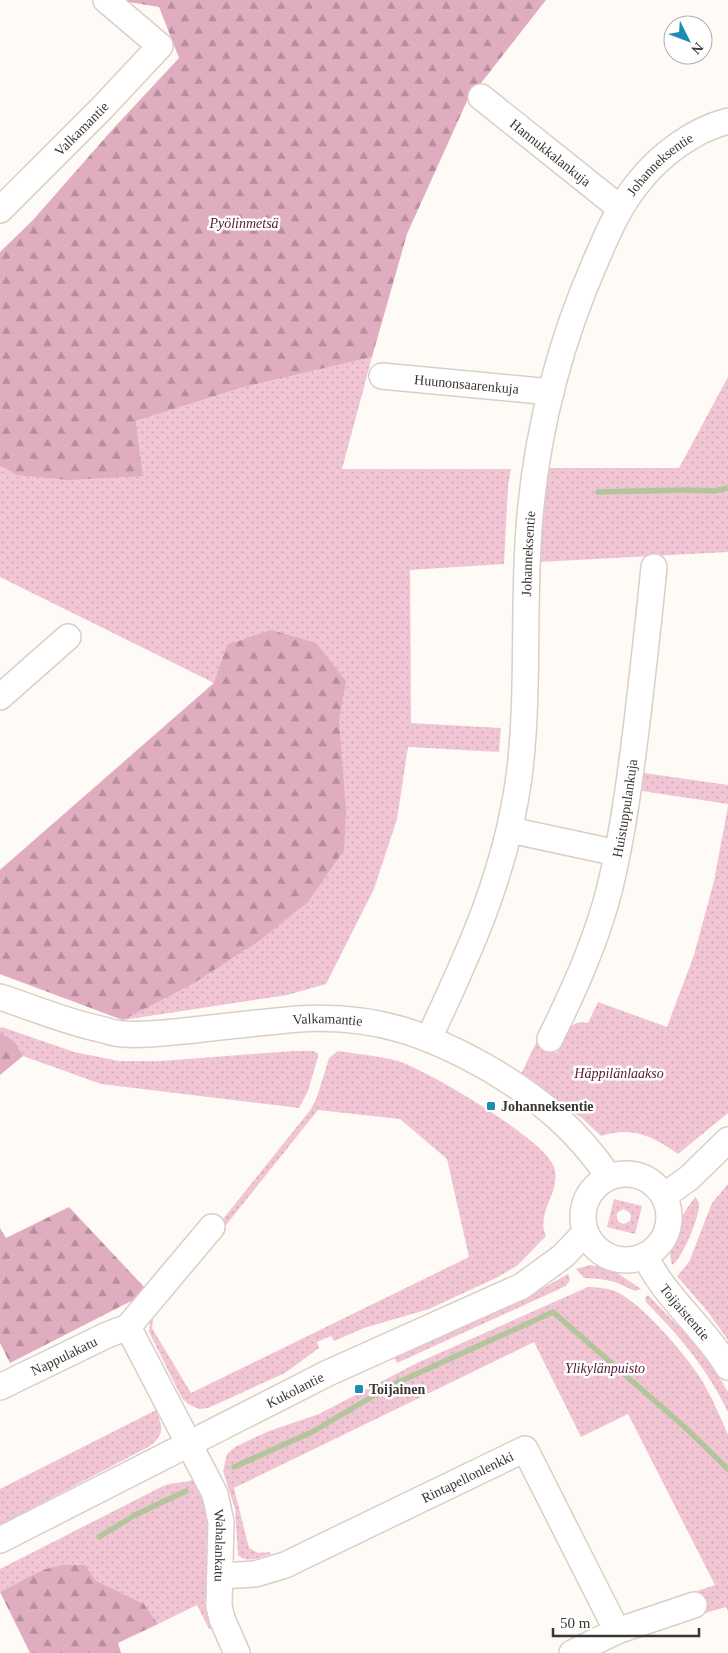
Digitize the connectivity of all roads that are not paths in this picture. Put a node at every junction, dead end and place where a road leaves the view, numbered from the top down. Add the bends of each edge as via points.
1 (106, 0) edge
2 (481, 98) dead end
3 (728, 121) edge
4 (620, 208) junction
5 (0, 210) edge
6 (382, 376) dead end
7 (551, 392) junction
8 (654, 567) dead end
9 (68, 637) dead end
10 (0, 697) edge
11 (510, 830) junction
12 (617, 853) junction
13 (0, 997) edge
14 (429, 1038) junction
15 (550, 1039) dead end
16 (728, 1140) edge
17 (609, 1176) junction
18 (664, 1196) junction
19 (212, 1227) dead end
20 (586, 1233) junction
21 (645, 1256) junction
22 (128, 1327) junction
23 (728, 1367) edge
24 (0, 1386) edge
25 (189, 1443) junction
26 (0, 1540) edge
27 (220, 1576) junction
28 (694, 1605) dead end
29 (617, 1632) junction
30 (237, 1653) edge
31 (572, 1653) edge

1 - 5 street, Valkamantie via 160,46
2 - 4 street, Hannukkalankuja
3 - 4 street, Johanneksentie via 695,134 659,160
4 - 7 street, Johanneksentie via 583,288
6 - 7 street, Huunonsaarenkuja
7 - 11 street, Johanneksentie via 539,442 530,518 524,723
8 - 12 street, Huistuppulankuja via 630,782
9 - 10 street
11 - 12 street
11 - 14 street, Johanneksentie via 477,933
12 - 15 street, Huistuppulankuja via 597,930
13 - 14 street, Valkamantie via 52,1016 122,1034 158,1034 301,1019 344,1018 377,1023
14 - 17 street, Valkamantie via 475,1061 548,1108 591,1150
16 - 18 street via 689,1178
17 - 18 street via 640,1176 650,1180
17 - 20 street via 595,1186 586,1200 583,1211
18 - 21 street via 670,1218 668,1230 662,1241
19 - 22 street, Nappulakatu
20 - 21 street via 597,1250 610,1257 635,1260
20 - 25 street, Kukolantie via 563,1256 522,1286 332,1371
21 - 23 street, Toijaistentie via 660,1281 710,1339
22 - 24 street, Nappulakatu
22 - 25 street
25 - 26 street, Kukolantie
25 - 27 street, Wahalankatu via 215,1494 220,1512
27 - 29 street, Rintapellonlenkki via 256,1574 285,1566 526,1450
27 - 30 street, Wahalankatu via 219,1606
28 - 29 street
29 - 31 street

